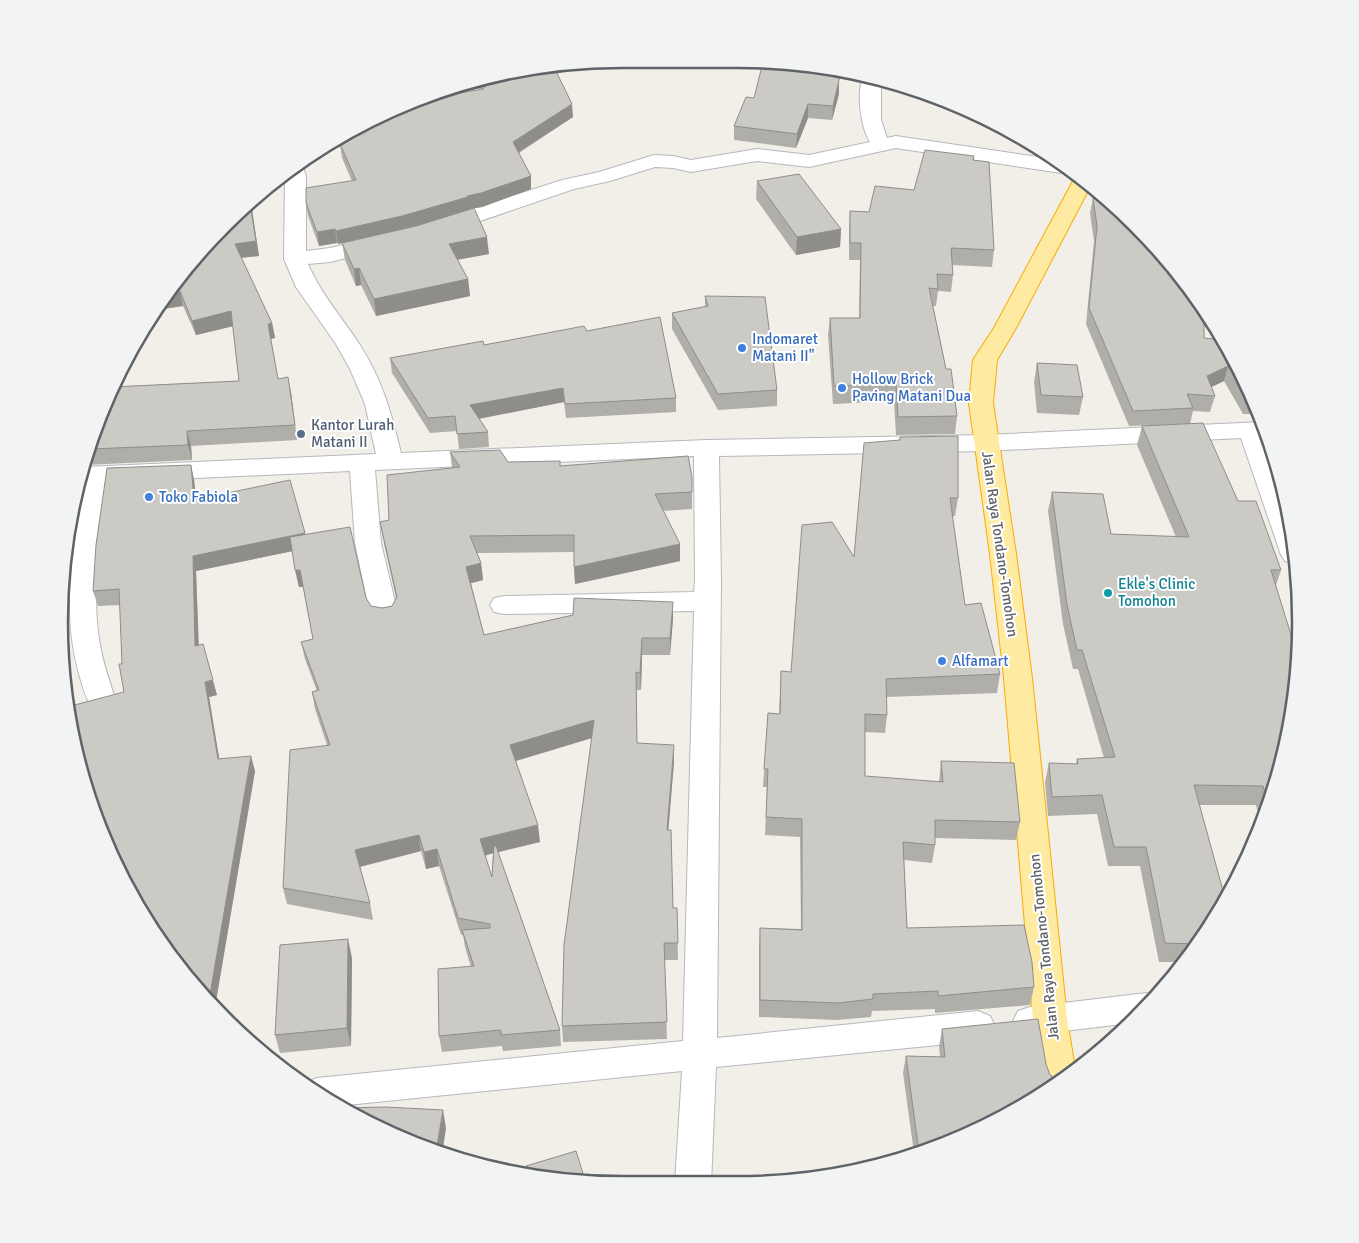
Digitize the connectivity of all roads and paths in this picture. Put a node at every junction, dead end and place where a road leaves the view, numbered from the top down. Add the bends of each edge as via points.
1 (872, 84) edge
2 (882, 144) junction
3 (1051, 165) edge
4 (296, 174) edge
5 (1080, 186) edge
6 (428, 230) edge
7 (402, 238) edge
8 (295, 259) junction
9 (1257, 429) edge
10 (986, 443) junction
11 (1262, 443) edge
12 (706, 448) junction
13 (390, 461) junction
14 (362, 463) junction
15 (90, 474) edge
16 (1277, 496) edge
17 (707, 600) junction
18 (504, 605) dead end
19 (384, 614) edge
20 (100, 699) edge
21 (1133, 1009) edge
22 (1050, 1019) junction
23 (700, 1052) junction
24 (1059, 1072) edge
25 (328, 1091) edge
26 (693, 1176) edge

1 - 2 street via 870,125
2 - 3 street via 896,142
2 - 6 street via 809,161 757,156 691,166 654,162 569,184
4 - 8 street
5 - 10 highway, Jalan Raya Tondano-Tomohon via 985,360 980,403
7 - 8 street
8 - 13 street via 307,287 362,369 377,404
9 - 10 street
10 - 12 street
10 - 22 highway, Jalan Raya Tondano-Tomohon via 1018,678
11 - 16 street
12 - 13 street
12 - 17 street
13 - 14 street
14 - 15 street
14 - 19 street via 368,543
15 - 20 street via 82,596 85,640
17 - 18 street
17 - 23 street
21 - 22 street
22 - 23 street
22 - 24 highway, Jalan Raya Tondano-Tomohon
23 - 25 street
23 - 26 street

